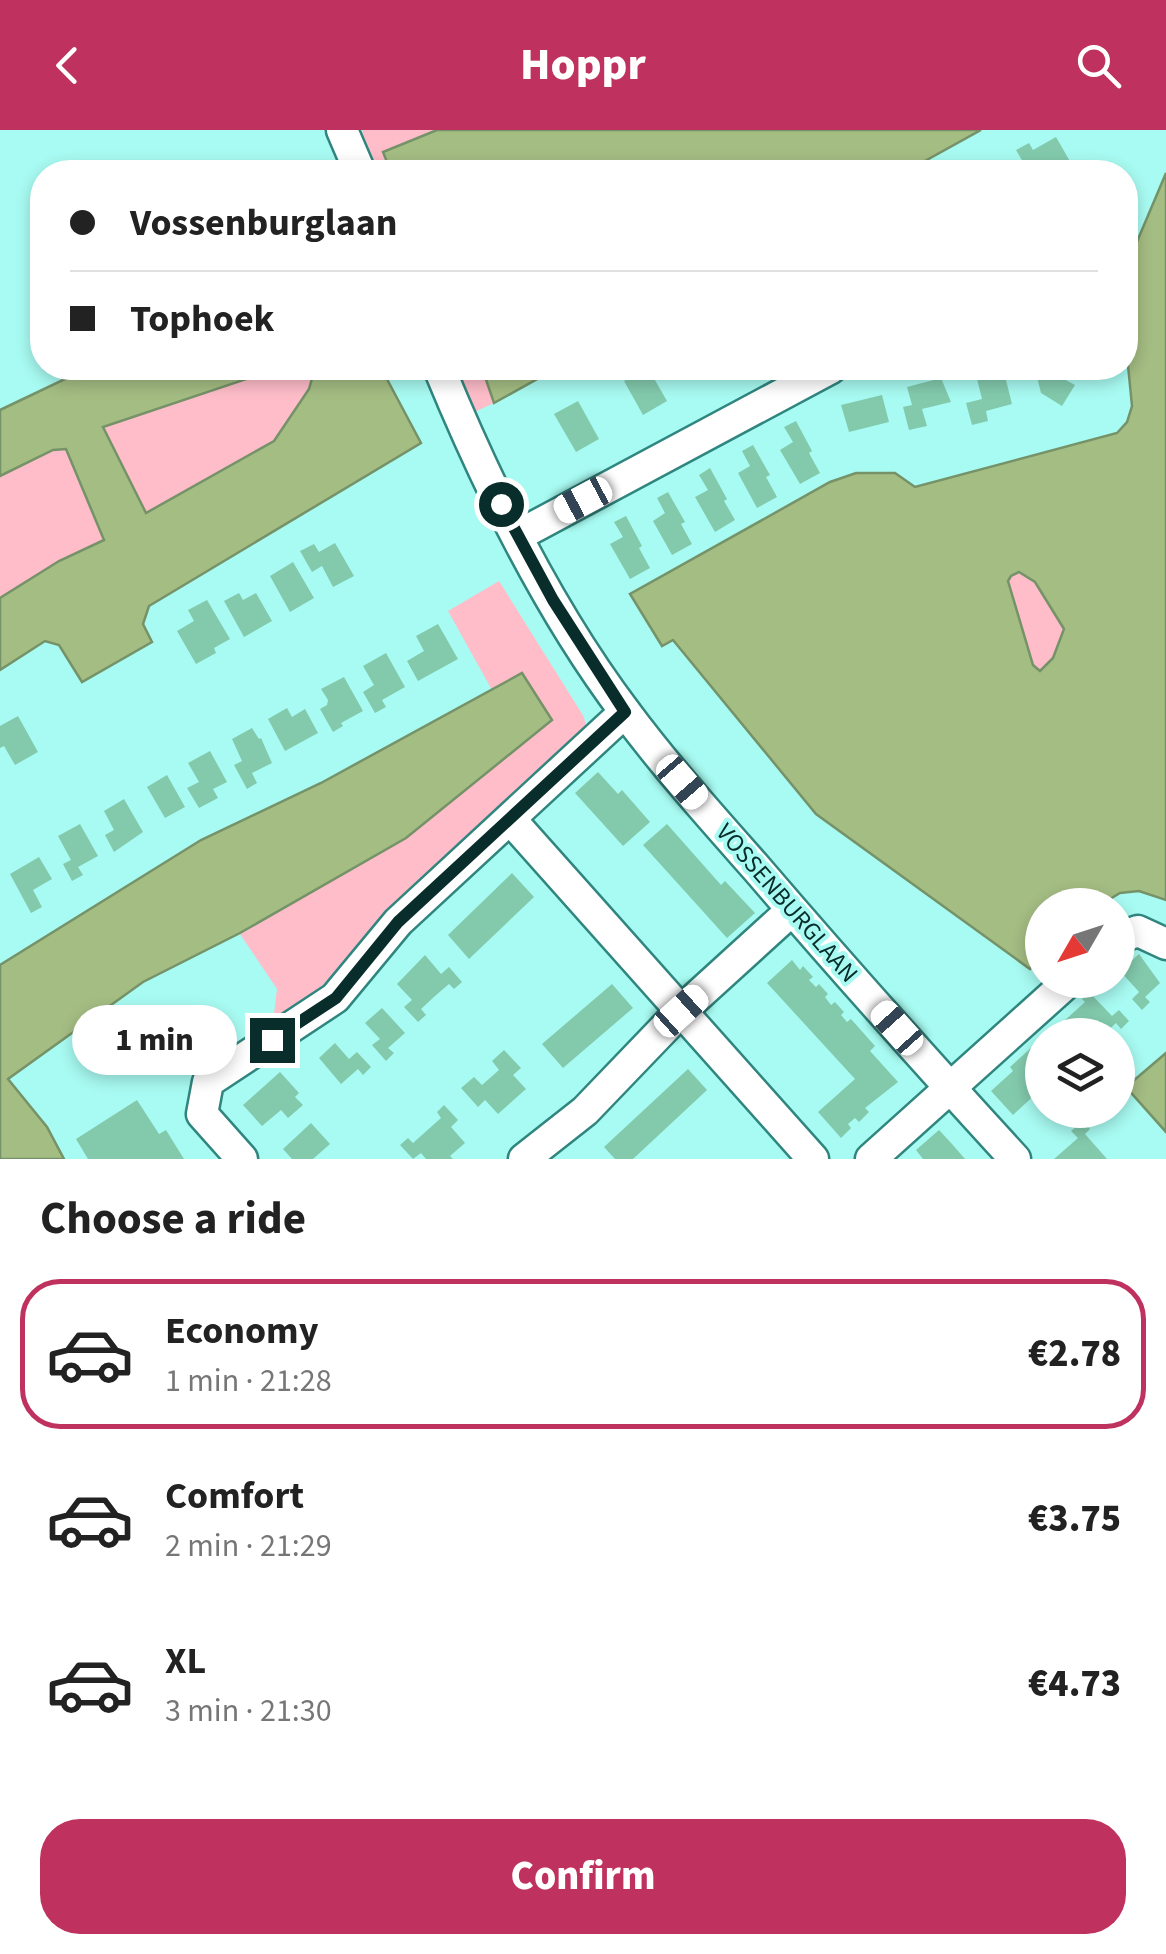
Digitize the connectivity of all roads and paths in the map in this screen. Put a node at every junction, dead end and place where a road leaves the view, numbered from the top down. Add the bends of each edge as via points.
1 (342, 130) edge
2 (355, 160) edge
3 (444, 380) edge
4 (807, 380) edge
5 (517, 536) junction
6 (625, 712) junction
7 (510, 820) junction
8 (792, 910) junction
9 (1135, 931) edge
10 (1166, 944) edge
11 (1050, 998) edge
12 (681, 1011) junction
13 (949, 1087) junction
14 (242, 1159) edge
15 (524, 1159) edge
16 (813, 1159) edge
17 (871, 1159) edge
18 (1015, 1159) edge

1 - 2 street
3 - 5 street, VOSSENBURGLAAN
4 - 5 street
5 - 6 street, VOSSENBURGLAAN
6 - 7 street
6 - 8 street, VOSSENBURGLAAN
7 - 12 street
7 - 14 street via 398,922 336,998 208,1082 202,1114
8 - 12 street
8 - 13 street, VOSSENBURGLAAN
9 - 10 street
11 - 13 street
12 - 15 street via 585,1111
12 - 16 street
13 - 17 street
13 - 18 street, VOSSENBURGLAAN

